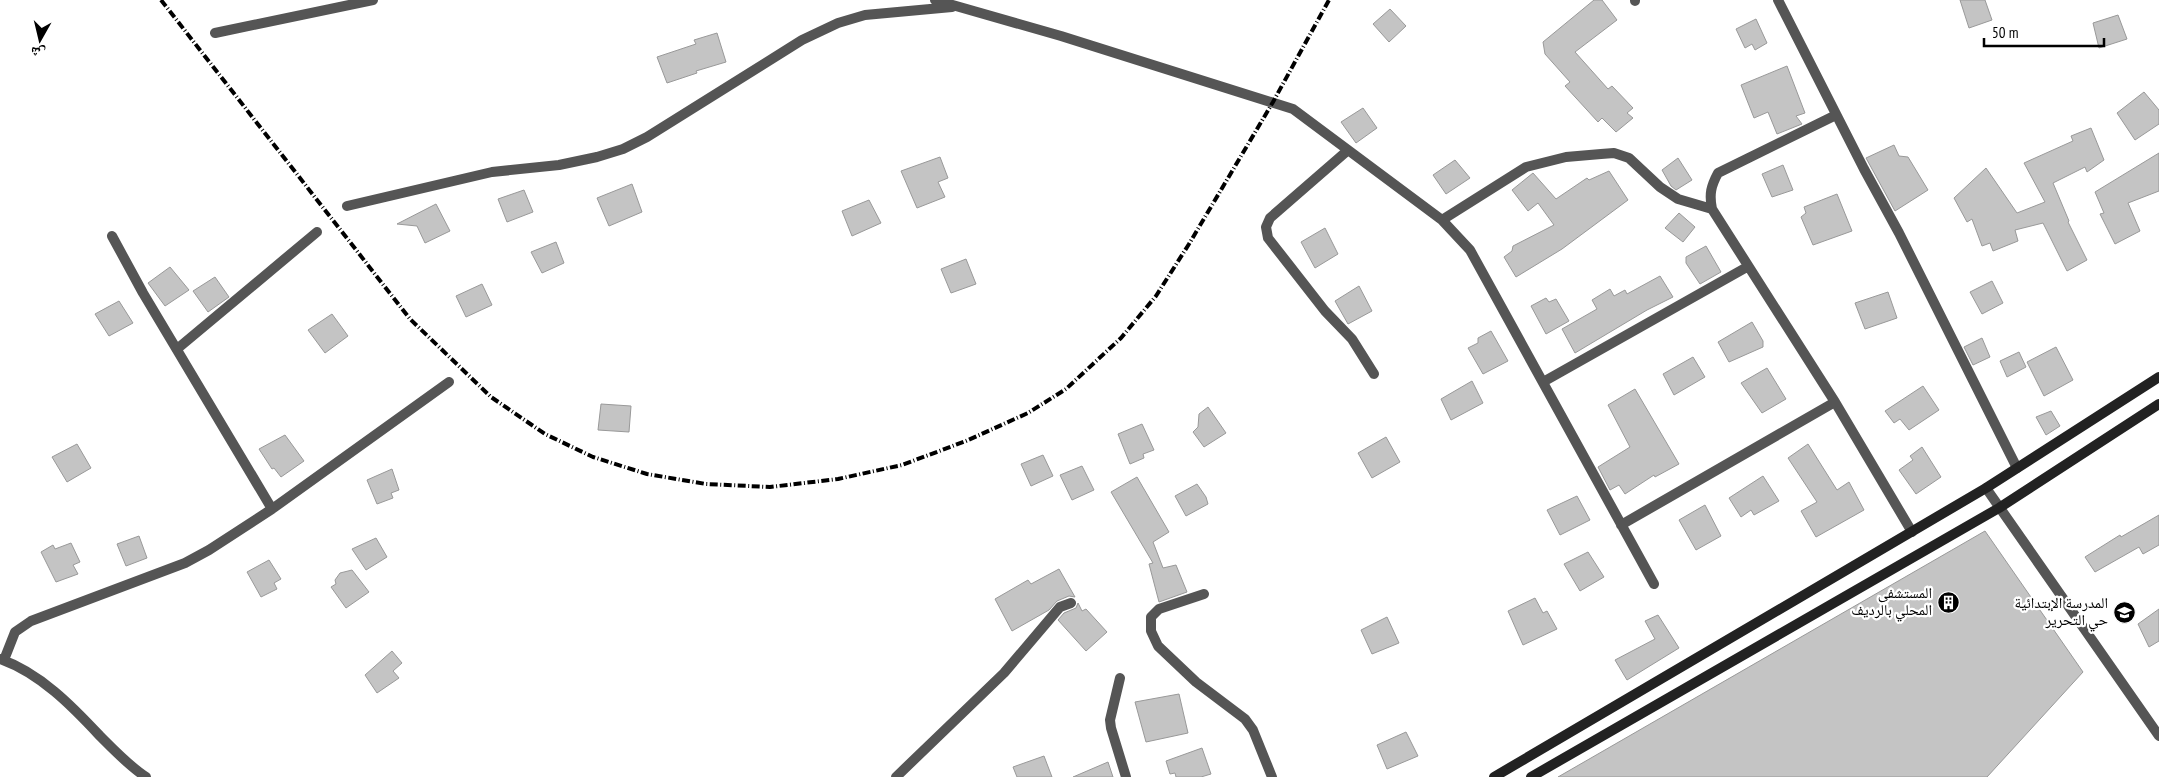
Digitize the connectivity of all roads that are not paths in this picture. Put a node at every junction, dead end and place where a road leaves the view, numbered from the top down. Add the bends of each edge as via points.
1 (373, 0) edge
2 (935, 0) edge
3 (1778, 0) edge
4 (958, 7) junction
5 (215, 33) dead end
6 (1836, 115) junction
7 (1348, 150) junction
8 (346, 206) dead end
9 (1712, 209) junction
10 (1442, 220) junction
11 (317, 232) dead end
12 (112, 236) dead end
13 (1747, 267) junction
14 (177, 349) junction
15 (1374, 374) dead end
16 (2159, 377) edge
17 (449, 382) dead end
18 (1543, 382) junction
19 (1835, 402) junction
20 (2159, 404) edge
21 (2017, 468) junction
22 (1986, 488) junction
23 (1999, 508) junction
24 (272, 509) junction
25 (1621, 524) junction
26 (1912, 532) junction
27 (1654, 584) dead end
28 (1204, 594) dead end
29 (1071, 603) dead end
30 (2, 660) edge
31 (1120, 678) dead end
32 (2159, 736) edge
33 (144, 777) edge
34 (896, 777) edge
35 (1126, 777) edge
36 (1272, 777) edge
37 (1494, 777) edge
38 (1531, 777) edge

1 - 5 street
2 - 4 street
3 - 6 street
4 - 7 street via 1274,102 1293,109
4 - 8 street via 865,15 838,24 802,40 623,149 559,165 492,172
6 - 9 street via 1718,174 1711,186
6 - 21 street
7 - 10 street
7 - 15 street via 1270,218 1266,231 1268,238 1325,311 1352,339
9 - 10 street via 1678,199 1629,158 1601,154 1566,157 1526,167
9 - 13 street
10 - 18 street via 1470,250
11 - 14 street
12 - 14 street
13 - 18 street
13 - 19 street
14 - 24 street
16 - 21 main road
17 - 24 street
18 - 25 street
19 - 25 street
19 - 26 street
20 - 23 main road
21 - 22 main road
22 - 23 street
22 - 26 main road
23 - 32 street
23 - 38 main road
24 - 30 street via 185,563 31,621 15,632
25 - 27 street
26 - 37 main road
28 - 36 street via 1158,609 1151,617 1152,630 1158,646 1196,682 1245,719 1253,730
29 - 34 street via 1060,607 1004,674
30 - 33 street via 38,679 68,702 119,756
31 - 35 street via 1110,720

